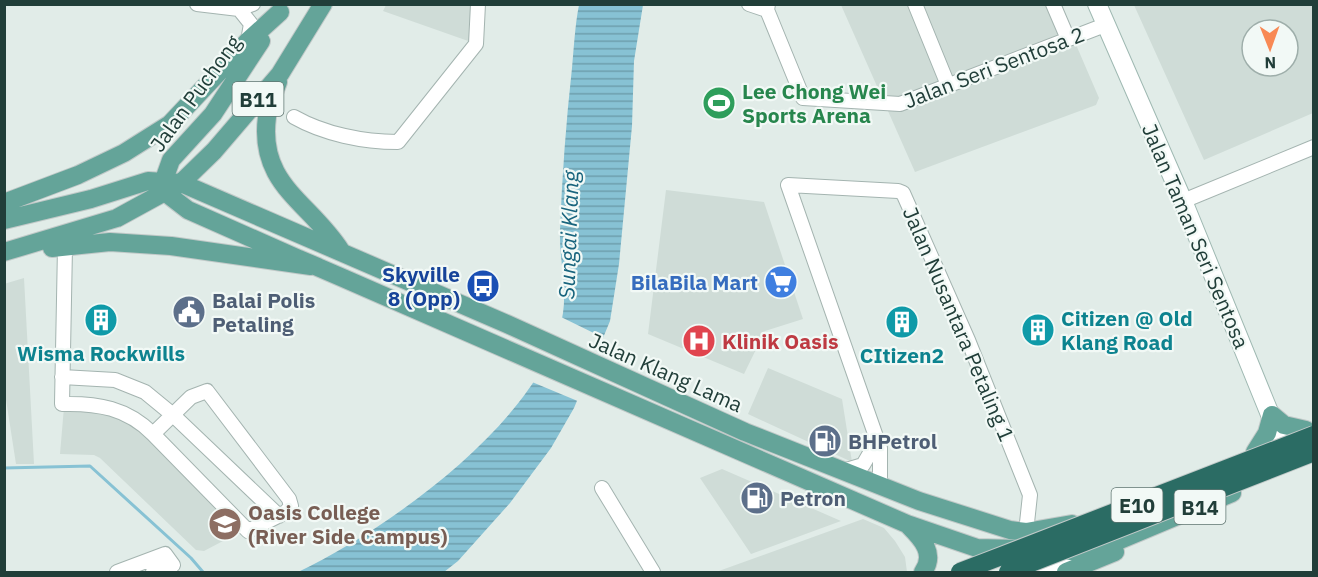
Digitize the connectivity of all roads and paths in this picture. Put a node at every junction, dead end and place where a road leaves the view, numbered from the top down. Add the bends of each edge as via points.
1 (253, 4) edge
2 (323, 4) edge
3 (478, 4) edge
4 (749, 4) edge
5 (915, 4) edge
6 (1053, 4) edge
7 (1097, 4) edge
8 (204, 5) edge
9 (767, 7) edge
10 (282, 8) edge
11 (239, 9) junction
12 (1105, 25) junction
13 (1068, 39) junction
14 (248, 41) junction
15 (280, 74) junction
16 (948, 85) junction
17 (294, 117) dead end
18 (1314, 147) edge
19 (170, 186) junction
20 (1183, 201) junction
21 (4, 203) edge
22 (4, 220) edge
23 (65, 247) junction
24 (4, 252) edge
25 (343, 254) junction
26 (4, 257) edge
27 (318, 267) junction
28 (62, 377) junction
29 (173, 415) junction
30 (1272, 415) junction
31 (1311, 430) edge
32 (153, 434) junction
33 (1281, 440) junction
34 (877, 441) junction
35 (1254, 452) junction
36 (1314, 452) edge
37 (1314, 460) edge
38 (1292, 469) junction
39 (843, 471) junction
40 (880, 486) junction
41 (602, 488) dead end
42 (1219, 499) junction
43 (279, 516) junction
44 (907, 524) junction
45 (1026, 540) junction
46 (1108, 545) junction
47 (1084, 568) edge
48 (1055, 572) edge
49 (117, 573) edge
50 (153, 573) edge
51 (653, 573) edge
52 (923, 573) edge
53 (960, 573) edge
54 (1008, 573) edge
55 (1022, 573) edge

1 - 11 street
2 - 15 main road, Jalan Puchong / B11
3 - 17 street via 476,44 398,142 373,142 310,126
4 - 9 street
5 - 16 street
6 - 13 street
7 - 12 main road, Jalan Taman Seri Sentosa
8 - 11 street
9 - 16 street, Jalan Seri Sentosa 2 via 803,98 900,104
10 - 14 main road
10 - 19 main road, Jalan Puchong / B11 via 213,114 171,160
11 - 14 street via 251,24
12 - 13 street, Jalan Seri Sentosa 2
12 - 20 main road, Jalan Taman Seri Sentosa
13 - 16 street, Jalan Seri Sentosa 2
14 - 21 main road via 170,124 78,176
15 - 19 main road, Jalan Puchong / B11 via 214,151
15 - 25 main road via 267,115 271,166 280,182
18 - 20 street
19 - 22 main road via 134,184 91,200
19 - 24 main road via 117,218
19 - 25 main road, Jalan Klang Lama
19 - 27 main road, Jalan Klang Lama via 188,210
20 - 30 main road, Jalan Taman Seri Sentosa
23 - 26 main road
23 - 27 main road via 110,242 171,246
23 - 28 street
25 - 39 main road, Jalan Klang Lama via 512,326 656,394
27 - 44 main road, Jalan Klang Lama
28 - 29 street via 131,385
28 - 32 street via 62,404 102,405 122,411
29 - 32 street
29 - 43 street
29 - 43 street via 191,396 207,391 289,499 291,506
30 - 31 main road via 1284,425
30 - 33 main road, Jalan Taman Seri Sentosa
30 - 35 main road via 1267,433
31 - 33 main road, Jalan Klang Lama / B14
31 - 53 highway, E10, bridge
32 - 43 street via 248,531
33 - 35 main road, Jalan Klang Lama / B14
33 - 38 main road, Jalan Taman Seri Sentosa
34 - 39 street via 863,465
34 - 40 street via 882,461
34 - 45 street, Jalan Nusantara Petaling 1 via 788,185 903,193 1030,495
35 - 45 main road, Jalan Klang Lama / B14 via 1104,514
36 - 54 highway, E10, bridge
37 - 38 main road, Jalan Klang Lama / B14
38 - 42 main road, Jalan Klang Lama / B14
39 - 40 main road, Jalan Klang Lama
39 - 45 main road via 879,492 1013,540
40 - 45 main road, Jalan Klang Lama / B14 via 1010,530
41 - 51 street
42 - 46 main road, Jalan Klang Lama / B14
42 - 47 main road via 1211,510 1188,522
44 - 45 main road, Jalan Klang Lama / B14 via 977,548
44 - 52 main road via 928,551
45 - 46 main road, Jalan Klang Lama / B14 via 1081,551
45 - 48 main road
45 - 55 main road
46 - 48 main road
47 - 48 main road
49 - 50 street via 165,554 173,565

